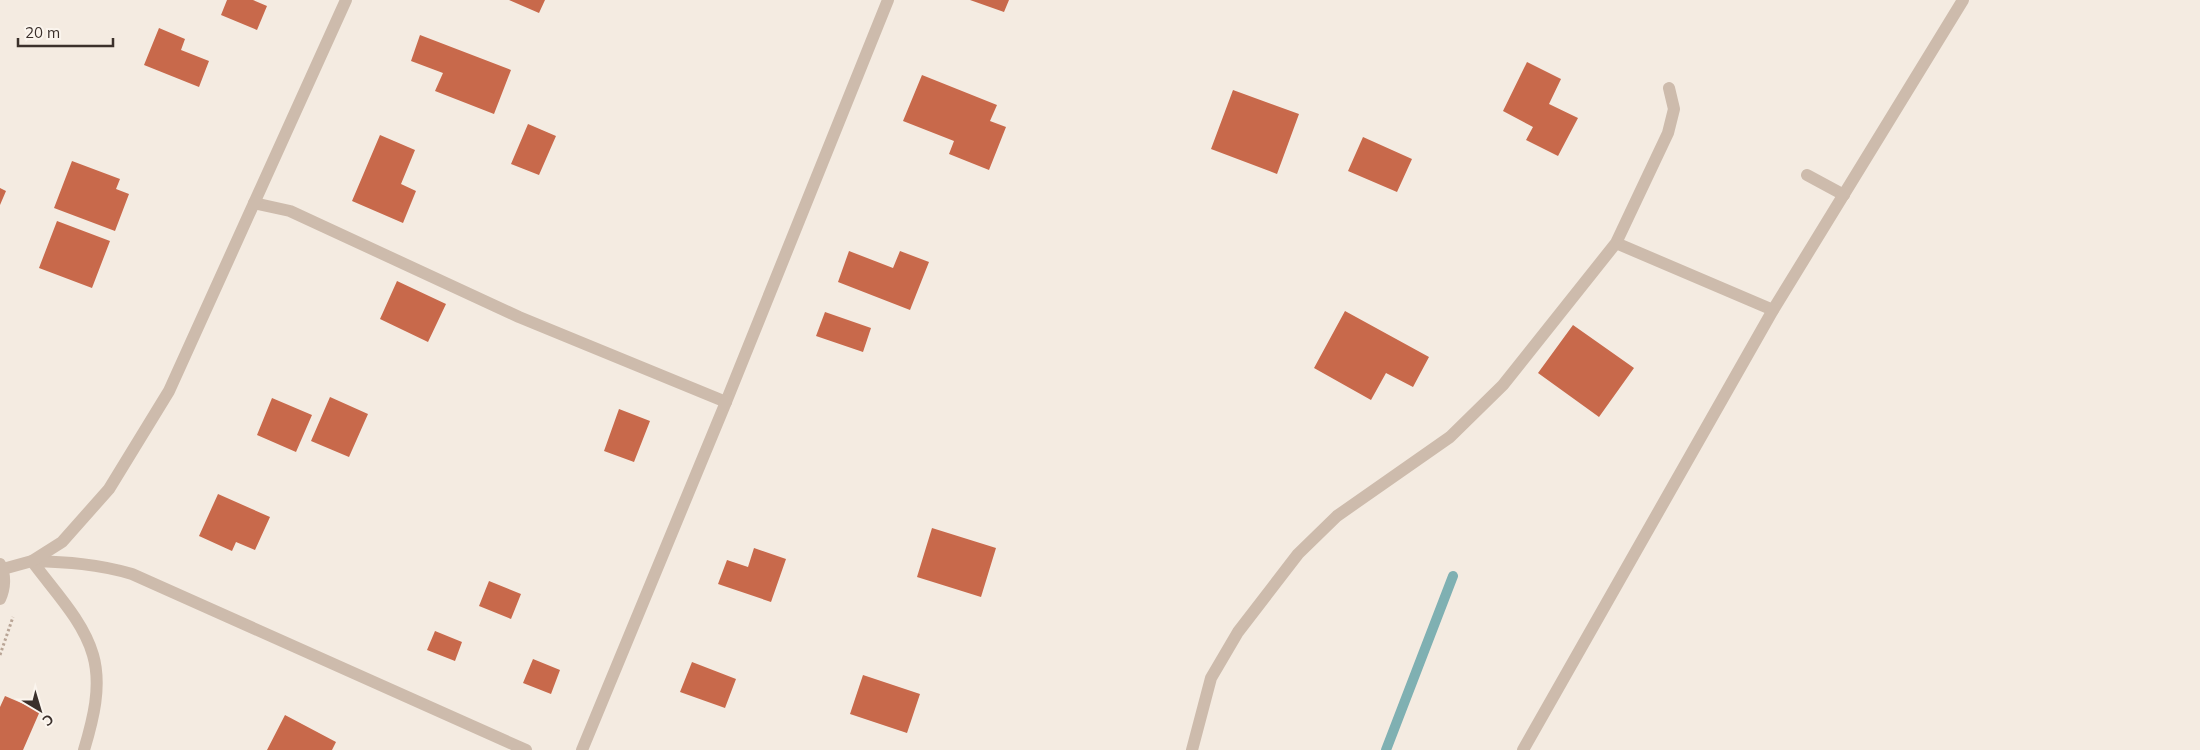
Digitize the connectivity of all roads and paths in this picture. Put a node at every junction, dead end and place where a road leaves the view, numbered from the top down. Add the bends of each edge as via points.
1 (346, 0) edge
2 (888, 0) edge
3 (1963, 0) edge
4 (1669, 88) dead end
5 (1807, 175) dead end
6 (1844, 196) junction
7 (254, 204) junction
8 (1616, 243) junction
9 (1773, 310) junction
10 (726, 402) junction
11 (32, 561) junction
12 (1, 566) edge
13 (0, 599) edge
14 (84, 750) edge
15 (526, 750) edge
16 (582, 750) edge
17 (1192, 750) edge
18 (1523, 750) edge

1 - 7 street
2 - 10 street
3 - 6 street
4 - 8 street via 1674,109 1668,133
5 - 6 street
6 - 9 street
7 - 10 street via 290,211 519,317
7 - 11 street via 170,391 134,451 110,489 62,542
8 - 9 street
8 - 17 street via 1503,385 1450,437 1337,516 1298,554 1238,632 1211,678
9 - 18 street
10 - 16 street
11 - 12 street
11 - 14 street via 77,621 93,654 97,683 92,722
11 - 15 street via 86,563 132,574
12 - 13 street via 4,590

